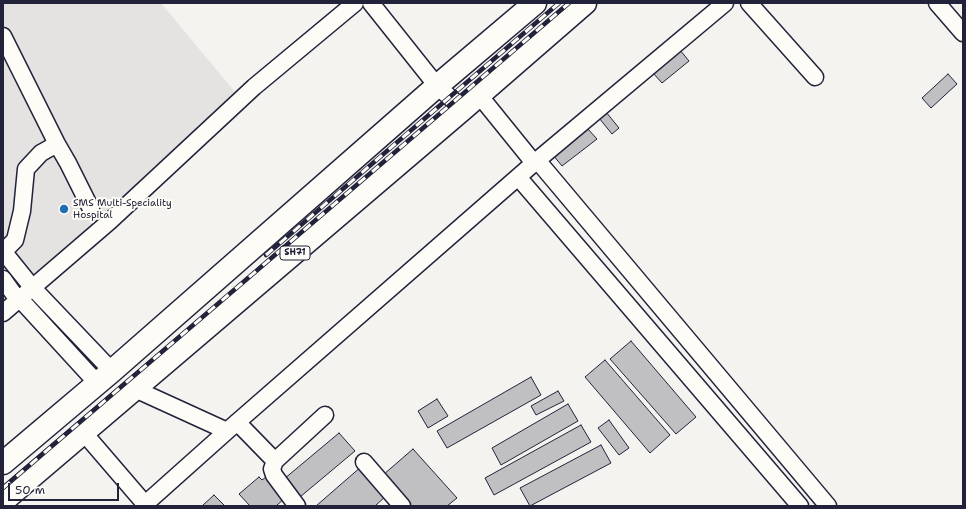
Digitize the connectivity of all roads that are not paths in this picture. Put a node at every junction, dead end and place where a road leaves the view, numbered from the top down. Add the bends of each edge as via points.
1 (356, 3) edge
2 (371, 3) edge
3 (535, 3) edge
4 (585, 3) edge
5 (726, 3) edge
6 (749, 3) edge
7 (937, 3) edge
8 (963, 34) edge
9 (3, 36) edge
10 (815, 77) dead end
11 (437, 86) junction
12 (479, 95) junction
13 (463, 110) junction
14 (57, 144) junction
15 (535, 162) junction
16 (518, 177) junction
17 (91, 209) dead end
18 (3, 251) edge
19 (3, 279) edge
20 (32, 287) junction
21 (19, 299) junction
22 (3, 313) edge
23 (104, 377) junction
24 (135, 389) junction
25 (325, 415) dead end
26 (232, 426) junction
27 (84, 433) junction
28 (275, 461) junction
29 (3, 462) edge
30 (364, 462) dead end
31 (3, 501) edge
32 (144, 505) edge
33 (297, 506) edge
34 (402, 506) edge
35 (800, 506) edge
36 (828, 506) edge

1 - 20 street via 254,87 110,221
2 - 11 street
3 - 11 main road
4 - 12 main road, SH71
5 - 15 street
6 - 10 street
7 - 8 street
9 - 14 street
11 - 13 street
11 - 23 main road
12 - 13 main road, SH71
12 - 15 street
13 - 24 main road, SH71
14 - 17 street
14 - 18 street via 41,153 26,169 22,211 15,240
15 - 16 street
15 - 36 street
16 - 26 street
16 - 35 street
18 - 20 street
19 - 21 street
20 - 21 street
20 - 23 street
21 - 22 street
21 - 23 street
23 - 29 main road
24 - 26 street
24 - 27 main road, SH71
25 - 28 street
26 - 28 street
26 - 32 street
27 - 31 main road, SH71
27 - 32 street
28 - 33 street via 272,468 274,475
30 - 34 street

